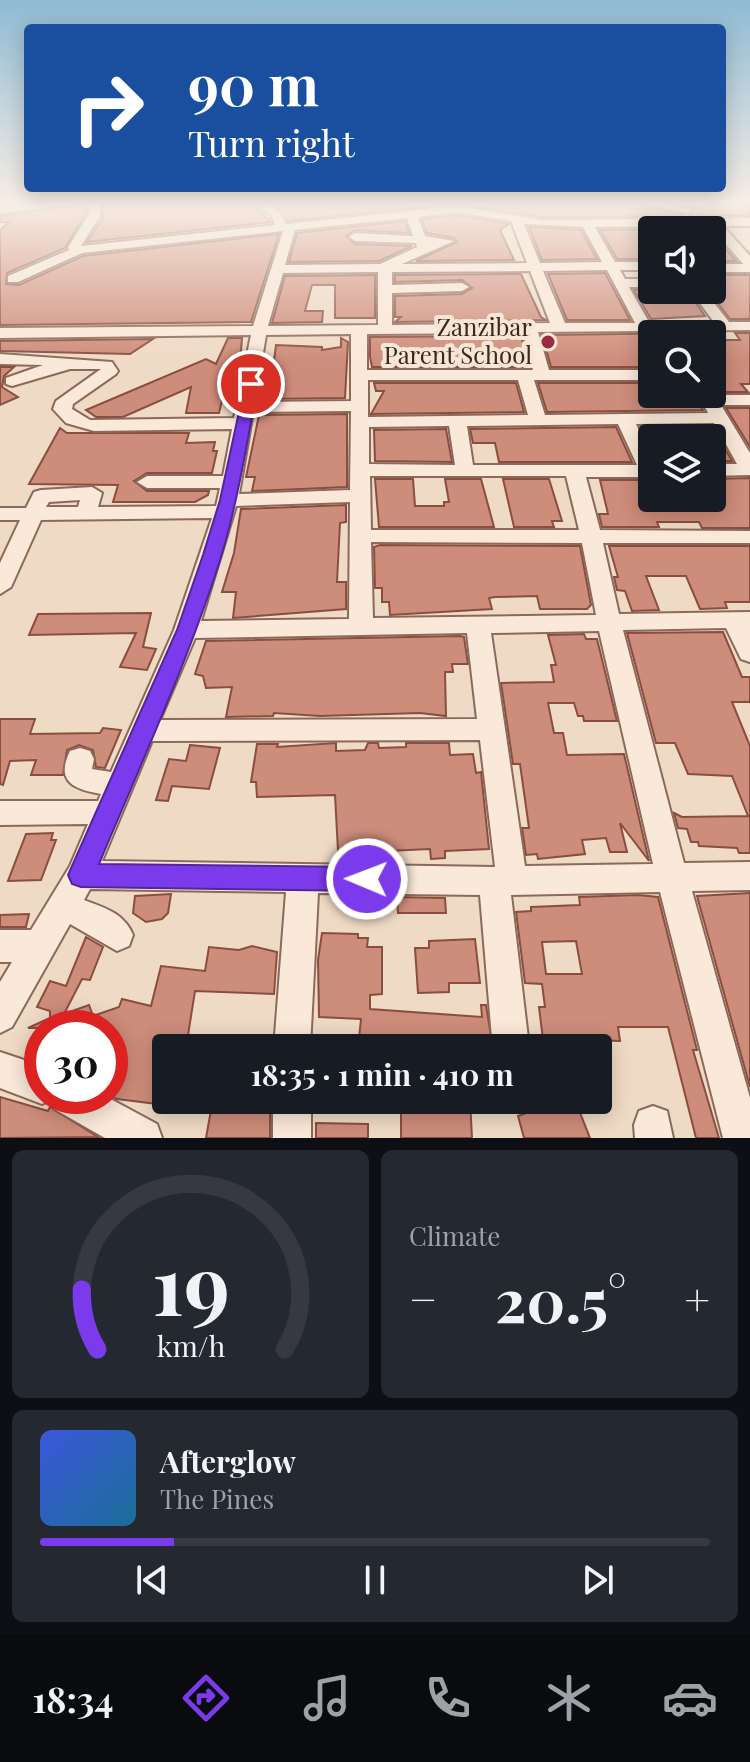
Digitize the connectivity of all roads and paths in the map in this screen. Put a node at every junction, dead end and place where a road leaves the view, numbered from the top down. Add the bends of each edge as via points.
1 (63, 257) edge
2 (279, 257) edge
3 (354, 257) edge
4 (401, 257) edge
5 (534, 257) edge
6 (606, 257) edge
7 (456, 266) junction
8 (537, 266) junction
9 (638, 266) edge
10 (750, 266) edge
11 (354, 267) junction
12 (385, 267) junction
13 (611, 267) junction
14 (726, 267) edge
15 (276, 269) junction
16 (13, 279) dead end
17 (620, 283) junction
18 (638, 283) edge
19 (385, 289) junction
20 (708, 304) edge
21 (468, 307) junction
22 (641, 320) edge
23 (720, 320) edge
24 (638, 326) edge
25 (726, 326) edge
26 (750, 326) edge
27 (529, 327) junction
28 (559, 327) junction
29 (359, 328) junction
30 (385, 328) junction
31 (259, 331) junction
32 (0, 333) edge
33 (0, 359) edge
34 (71, 361) junction
35 (359, 375) junction
36 (638, 375) edge
37 (534, 376) junction
38 (12, 381) dead end
39 (726, 398) edge
40 (750, 400) edge
41 (714, 408) edge
42 (360, 414) junction
43 (245, 415) junction
44 (720, 418) junction
45 (538, 420) junction
46 (625, 420) junction
47 (457, 421) junction
48 (638, 447) edge
49 (750, 469) edge
50 (360, 470) junction
51 (726, 470) edge
52 (465, 471) junction
53 (638, 471) edge
54 (575, 473) junction
55 (147, 482) dead end
56 (360, 496) junction
57 (228, 498) junction
58 (35, 513) junction
59 (0, 514) edge
60 (360, 536) junction
61 (750, 537) edge
62 (594, 539) junction
63 (3, 575) edge
64 (742, 620) edge
65 (612, 622) junction
66 (478, 624) junction
67 (361, 627) junction
68 (186, 630) junction
69 (750, 653) edge
70 (494, 729) junction
71 (143, 731) junction
72 (80, 759) dead end
73 (122, 786) junction
74 (0, 813) edge
75 (109, 815) junction
76 (81, 875) junction
77 (750, 876) edge
78 (303, 878) junction
79 (671, 878) junction
80 (503, 881) junction
81 (64, 907) junction
82 (117, 935) dead end
83 (0, 946) edge
84 (41, 946) junction
85 (10, 978) edge
86 (0, 1015) edge
87 (293, 1034) edge
88 (510, 1034) edge
89 (0, 1070) edge
90 (24, 1079) edge
91 (100, 1114) edge
92 (292, 1114) edge
93 (143, 1138) edge
94 (292, 1138) edge
95 (742, 1138) edge

1 - 16 street
2 - 15 street
3 - 11 street
4 - 12 street
5 - 8 street
6 - 13 street
7 - 8 street
7 - 12 street
7 - 21 street
8 - 13 street
8 - 28 street
9 - 13 street
10 - 14 street
11 - 12 street
11 - 15 street
12 - 19 street
13 - 17 street
15 - 31 street
17 - 18 street
17 - 22 street
19 - 21 street
19 - 30 street
20 - 23 street
21 - 27 street
21 - 30 street
24 - 28 street
25 - 26 street
27 - 28 street
27 - 37 street
29 - 30 street
29 - 31 street
29 - 35 street
31 - 32 street
31 - 43 street
33 - 34 street
34 - 38 street
34 - 43 street via 110,367 105,377 65,401 62,409 80,423
35 - 37 street
35 - 42 street
36 - 37 street
37 - 45 street
39 - 40 street
41 - 44 street
42 - 43 street
42 - 47 street
42 - 50 street
43 - 57 street
44 - 46 street
44 - 49 street
45 - 46 street
45 - 47 street
46 - 48 street
47 - 52 street
49 - 51 street
50 - 52 street
50 - 56 street
52 - 54 street
53 - 54 street
54 - 62 street
55 - 57 street
56 - 57 street
56 - 60 street
57 - 58 street via 87,512 94,495 88,492 46,494
57 - 68 street
58 - 59 street
58 - 63 street
60 - 62 street
60 - 67 street
61 - 62 street
62 - 65 street
64 - 65 street
64 - 69 street
65 - 66 street
65 - 79 street
66 - 67 street
66 - 70 street
67 - 68 street
68 - 71 street
70 - 71 street
70 - 80 street
71 - 73 street
72 - 73 street via 81,779
73 - 75 street
74 - 75 street
75 - 76 street
76 - 78 street
76 - 81 street
77 - 79 street
78 - 80 street
78 - 87 street
79 - 80 street
79 - 95 street
80 - 88 street
81 - 82 street via 102,922
81 - 84 street
83 - 84 street
84 - 85 street
85 - 86 street
89 - 90 street
91 - 93 street
92 - 94 street

